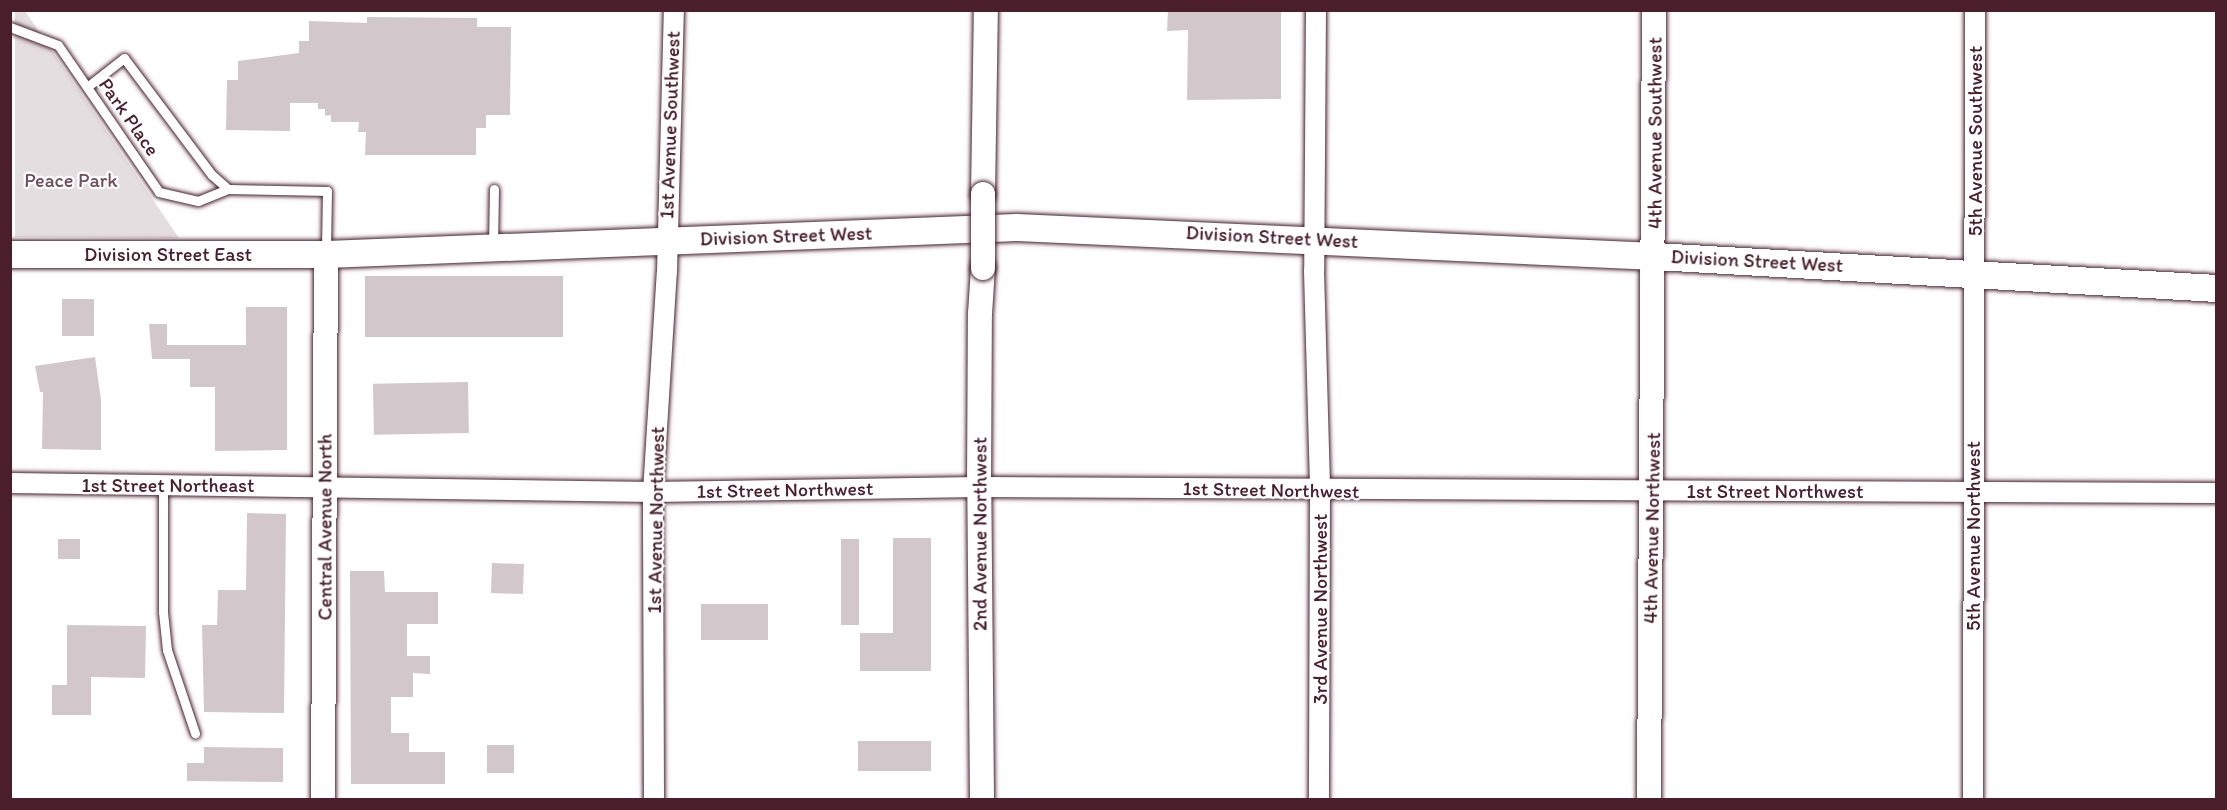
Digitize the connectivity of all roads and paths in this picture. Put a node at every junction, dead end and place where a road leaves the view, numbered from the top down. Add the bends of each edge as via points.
1 (674, 10) edge
2 (986, 10) edge
3 (1316, 10) edge
4 (1654, 10) edge
5 (1975, 10) edge
6 (10, 27) edge
7 (87, 87) junction
8 (228, 189) junction
9 (494, 189) dead end
10 (1315, 239) junction
11 (667, 240) junction
12 (493, 246) junction
13 (10, 254) edge
14 (326, 254) junction
15 (1655, 256) junction
16 (1974, 272) junction
17 (2217, 288) edge
18 (10, 483) edge
19 (326, 485) junction
20 (163, 486) junction
21 (979, 487) junction
22 (1652, 490) junction
23 (1320, 491) junction
24 (653, 492) junction
25 (1972, 492) junction
26 (2217, 493) edge
27 (195, 733) dead end
28 (323, 800) edge
29 (654, 800) edge
30 (982, 800) edge
31 (1319, 800) edge
32 (1649, 800) edge
33 (1973, 800) edge

1 - 11 street, 1st Avenue Southwest
2 - 21 street, 2nd Avenue Northwest, bridge
3 - 10 street, 3rd Avenue Northwest
4 - 15 street, 4th Avenue Southwest
5 - 16 street, 5th Avenue Southwest
6 - 7 lane, Park Place via 58,45
7 - 8 lane, Park Place via 159,192 198,201
7 - 8 lane via 124,58 212,175
8 - 14 lane via 327,191
9 - 12 lane
10 - 11 main road, Division Street West via 1016,227
10 - 15 main road, Division Street West
10 - 23 street, 3rd Avenue Northwest
11 - 12 main road, Division Street West
11 - 24 street, 1st Avenue Northwest
12 - 14 main road, Division Street West
13 - 14 main road, Division Street East
14 - 19 street, Central Avenue North
15 - 16 main road, Division Street West
15 - 22 street, 4th Avenue Northwest
16 - 17 main road, Division Street West
16 - 25 street, 5th Avenue Northwest
18 - 20 street, 1st Street Northeast
19 - 20 street, 1st Street Northeast
19 - 24 street, 1st Street Northwest
19 - 28 street, Central Avenue North
20 - 27 lane via 163,612 167,650
21 - 23 street, 1st Street Northwest
21 - 24 street, 1st Street Northwest
21 - 30 street, 2nd Avenue Northwest
22 - 23 street, 1st Street Northwest
22 - 25 street, 1st Street Northwest
22 - 32 street, 4th Avenue Northwest
23 - 31 street, 3rd Avenue Northwest
24 - 29 street, 1st Avenue Northwest
25 - 26 street, 1st Street Northwest
25 - 33 street, 5th Avenue Northwest

